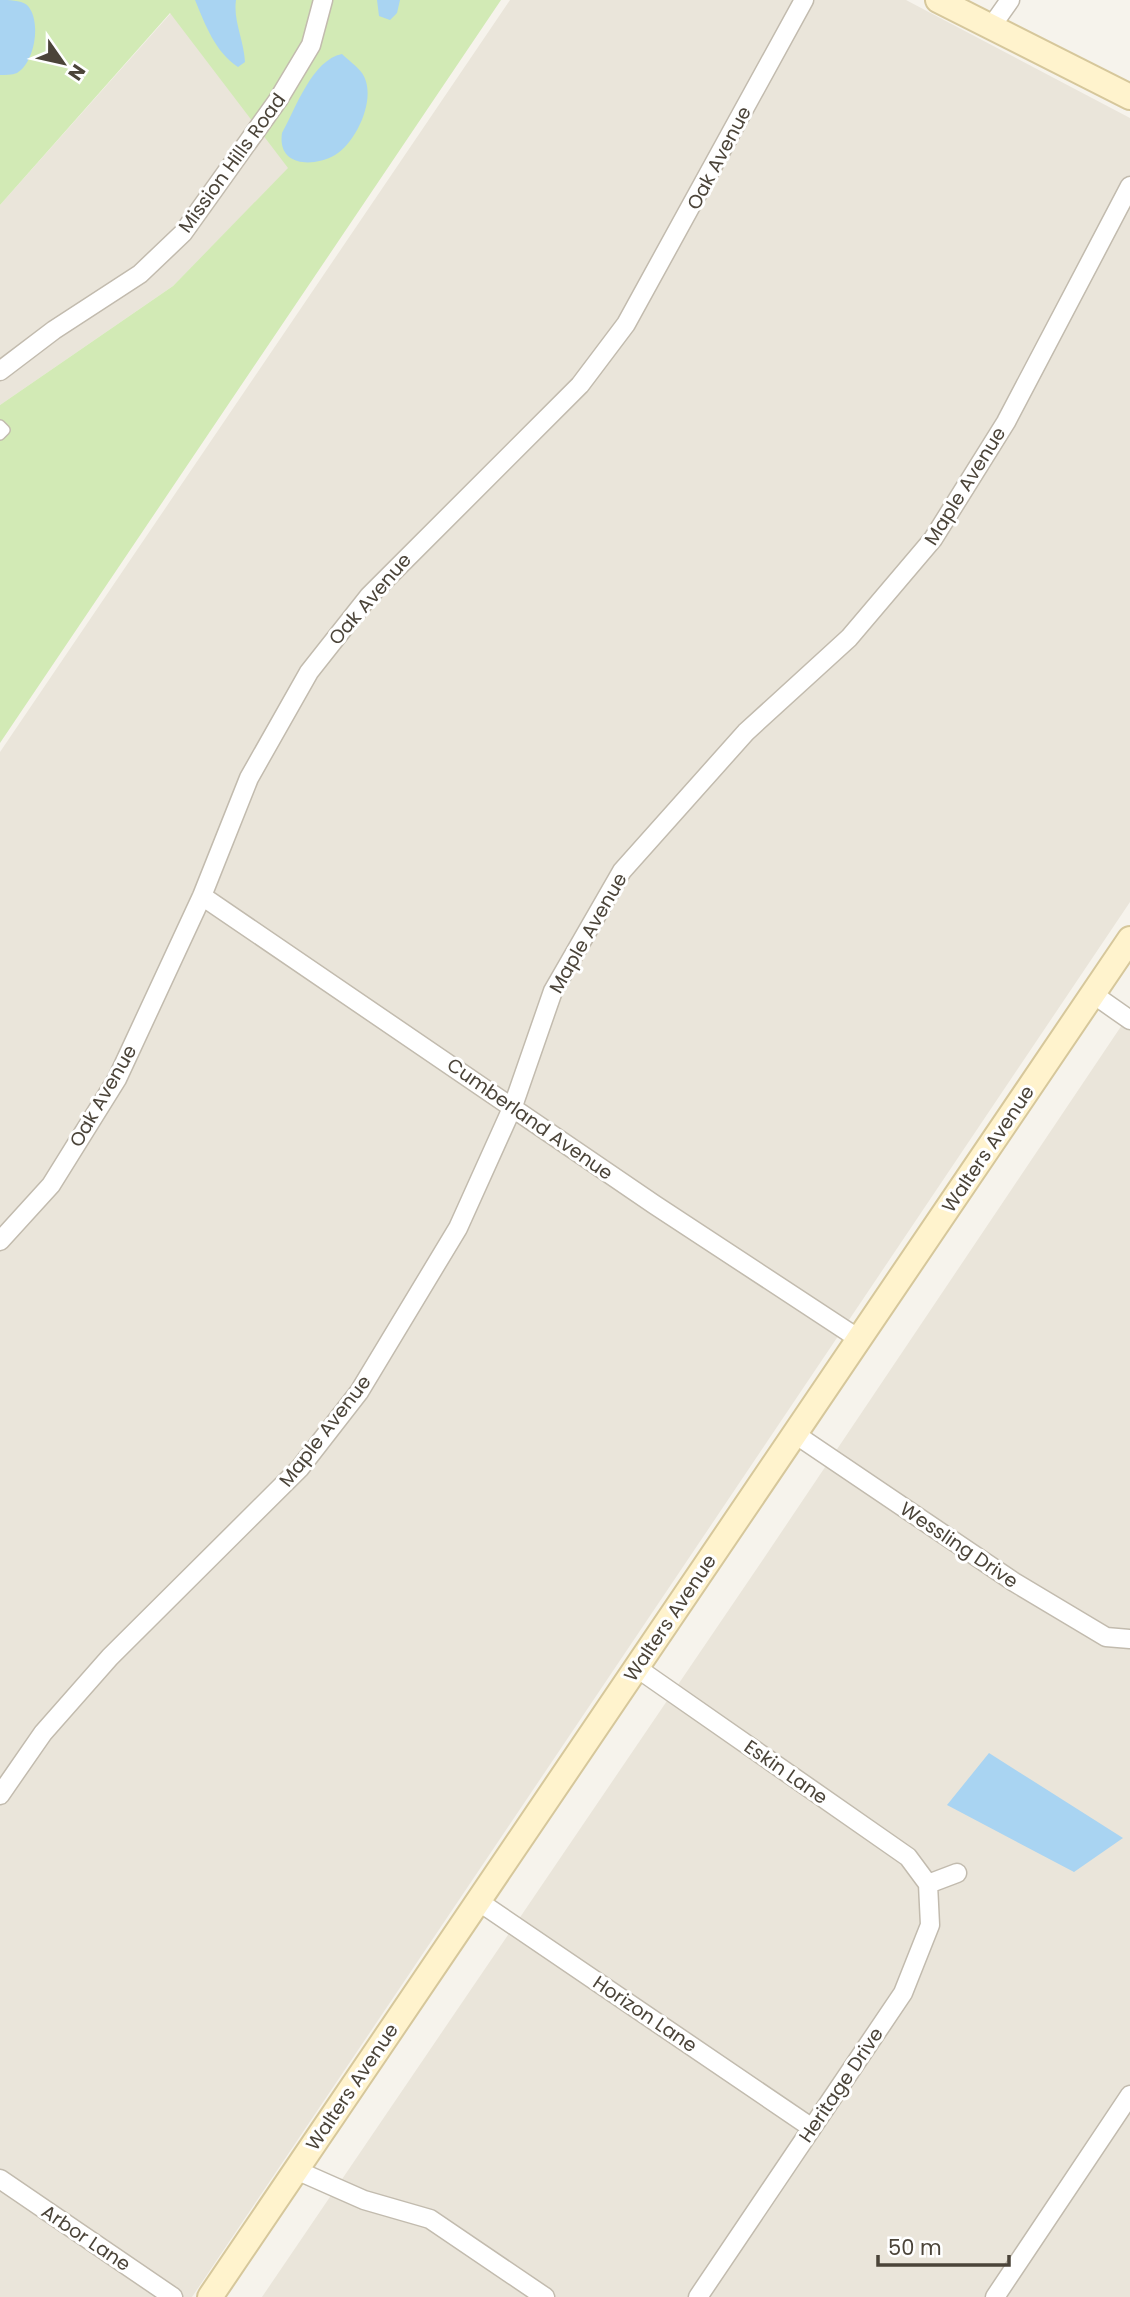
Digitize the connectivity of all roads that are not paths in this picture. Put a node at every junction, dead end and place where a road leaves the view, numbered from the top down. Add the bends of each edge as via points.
1 (323, 0) edge
2 (804, 0) edge
3 (939, 0) edge
4 (1010, 0) edge
5 (991, 27) junction
6 (1130, 97) edge
7 (1130, 186) edge
8 (0, 371) edge
9 (0, 425) edge
10 (0, 435) edge
11 (202, 896) junction
12 (1130, 939) edge
13 (1093, 994) junction
14 (1130, 1020) edge
15 (513, 1106) junction
16 (0, 1241) edge
17 (859, 1339) junction
18 (794, 1434) junction
19 (1130, 1639) edge
20 (637, 1668) junction
21 (0, 1795) edge
22 (957, 1872) dead end
23 (928, 1884) junction
24 (478, 1901) junction
25 (1130, 2095) edge
26 (812, 2128) junction
27 (296, 2170) junction
28 (0, 2179) edge
29 (173, 2297) edge
30 (210, 2297) edge
31 (545, 2297) edge
32 (698, 2297) edge
33 (995, 2297) edge

1 - 8 street, Mission Hills Road via 311,45 278,100 183,233 140,274
2 - 11 street, Oak Avenue via 626,324 580,385 369,596 309,672 249,778
3 - 5 main road
4 - 5 street
5 - 6 main road
7 - 15 street, Maple Avenue via 1006,422 933,539 849,638 746,732 622,871 553,992
9 - 10 lane via 5,430
11 - 15 street, Cumberland Avenue
11 - 16 street, Oak Avenue via 117,1079 51,1185
12 - 13 main road, Walters Avenue
13 - 14 street
13 - 17 main road, Walters Avenue
15 - 17 street, Cumberland Avenue
15 - 21 street, Maple Avenue via 458,1228 359,1392 300,1468 110,1657 43,1733
17 - 18 main road, Walters Avenue
18 - 19 street, Wessling Drive via 1014,1582 1106,1637
18 - 20 main road, Walters Avenue
20 - 23 street, Eskin Lane via 908,1857
20 - 24 main road, Walters Avenue
22 - 23 street
23 - 26 street, Heritage Drive via 930,1925 903,1993
24 - 26 street, Horizon Lane
24 - 27 main road, Walters Avenue
25 - 33 street
26 - 32 street, Heritage Drive
27 - 30 main road, Walters Avenue
27 - 31 street via 364,2200 430,2219
28 - 29 street, Arbor Lane

